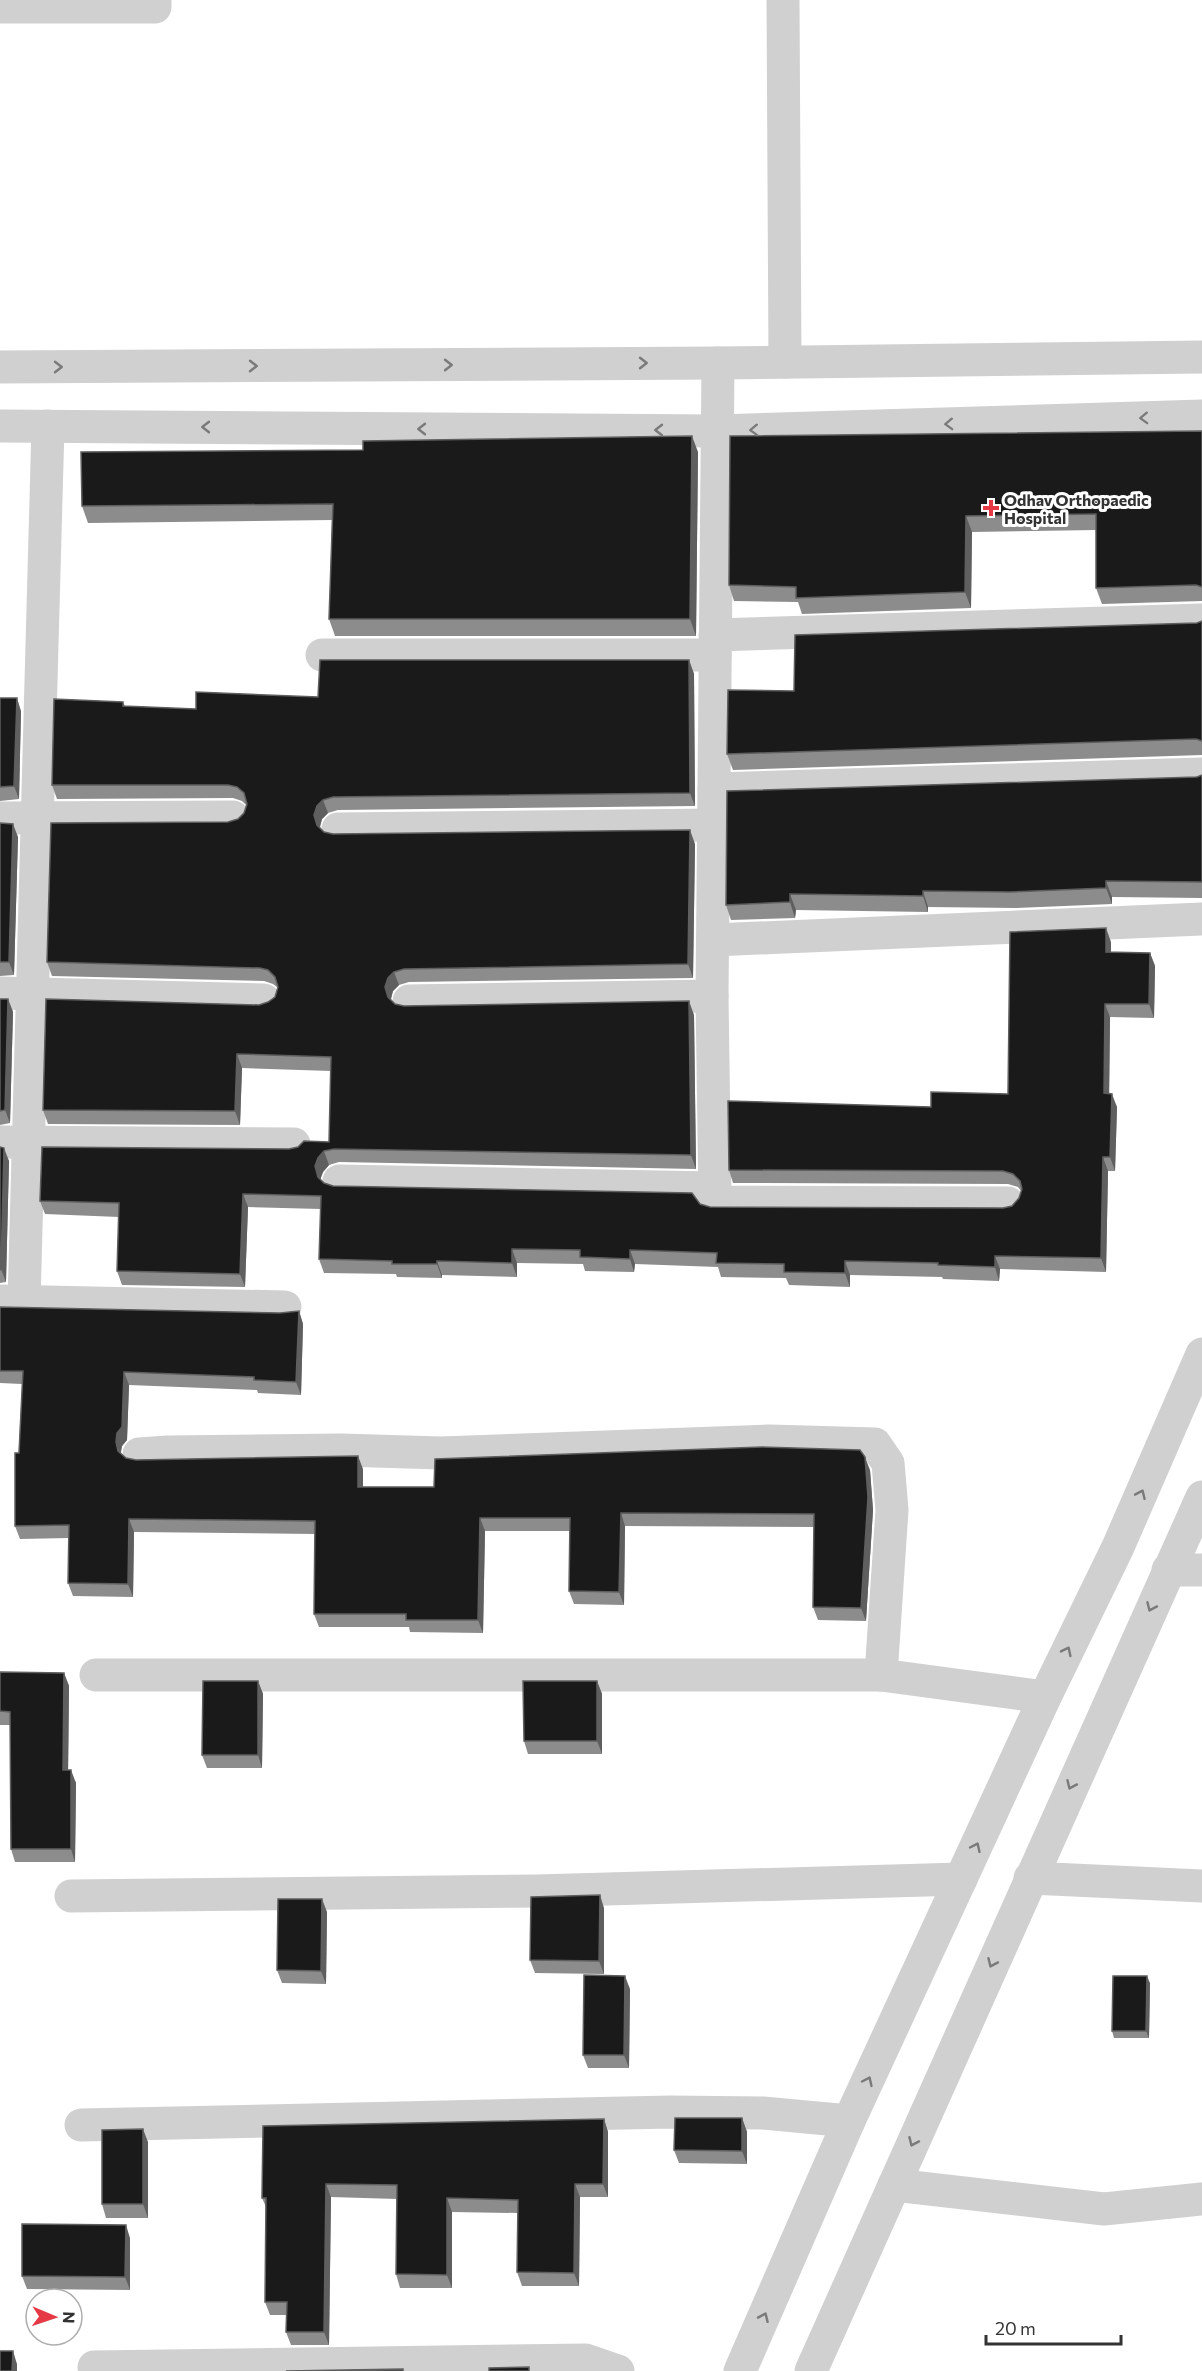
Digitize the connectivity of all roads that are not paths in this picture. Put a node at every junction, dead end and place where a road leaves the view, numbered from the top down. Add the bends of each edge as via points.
1 (155, 0) edge
2 (783, 0) edge
3 (0, 7) edge
4 (1202, 357) edge
5 (785, 362) junction
6 (718, 363) junction
7 (0, 367) edge
8 (1202, 416) edge
9 (0, 426) edge
10 (48, 426) junction
11 (717, 431) junction
12 (1202, 620) edge
13 (715, 645) junction
14 (322, 655) dead end
15 (1202, 774) edge
16 (714, 789) junction
17 (233, 817) dead end
18 (0, 818) edge
19 (38, 818) junction
20 (714, 825) junction
21 (338, 829) dead end
22 (1202, 919) edge
23 (713, 940) junction
24 (0, 993) edge
25 (33, 993) junction
26 (712, 996) junction
27 (264, 1000) dead end
28 (409, 1001) dead end
29 (15, 1142) edge
30 (294, 1144) dead end
31 (339, 1181) dead end
32 (715, 1188) junction
33 (1008, 1203) dead end
34 (12, 1301) edge
35 (285, 1307) dead end
36 (1202, 1354) edge
37 (139, 1454) dead end
38 (1202, 1497) edge
39 (1168, 1570) junction
40 (1202, 1570) edge
41 (96, 1675) dead end
42 (881, 1675) junction
43 (1045, 1697) junction
44 (1030, 1878) junction
45 (961, 1879) junction
46 (1202, 1886) edge
47 (71, 1896) dead end
48 (849, 2121) junction
49 (81, 2125) dead end
50 (894, 2185) junction
51 (1202, 2199) edge
52 (94, 2367) dead end
53 (618, 2371) edge
54 (740, 2371) edge
55 (811, 2371) edge

1 - 3 street via 155,7
2 - 5 street
4 - 5 street
5 - 6 street
7 -> 6 street
6 - 11 street
8 -> 11 street
9 - 10 street
11 -> 10 street
10 - 19 street
11 - 13 street
12 - 13 street
13 - 14 street
13 - 16 street
15 - 16 street
16 - 20 street
17 - 19 street
18 - 19 street
19 - 25 street
20 - 21 street
20 - 23 street
22 - 23 street
23 - 26 street
24 - 25 street
25 - 27 street
25 - 29 street
26 - 28 street
26 - 32 street
29 - 30 street
29 - 34 street
31 - 32 street
32 - 33 street via 715,1202
34 - 35 street
43 -> 36 street via 1118,1548
37 - 42 street via 341,1450 441,1453 770,1441 874,1444 888,1463 892,1510
38 - 39 street
39 - 40 street
39 -> 44 street
41 - 42 street
42 - 43 street
45 -> 43 street
44 - 46 street
44 -> 50 street
45 - 47 street via 537,1891
48 -> 45 street
48 - 49 street via 670,2112
54 -> 48 street
50 - 51 street via 1104,2209
50 - 55 street
52 - 53 street via 586,2360

